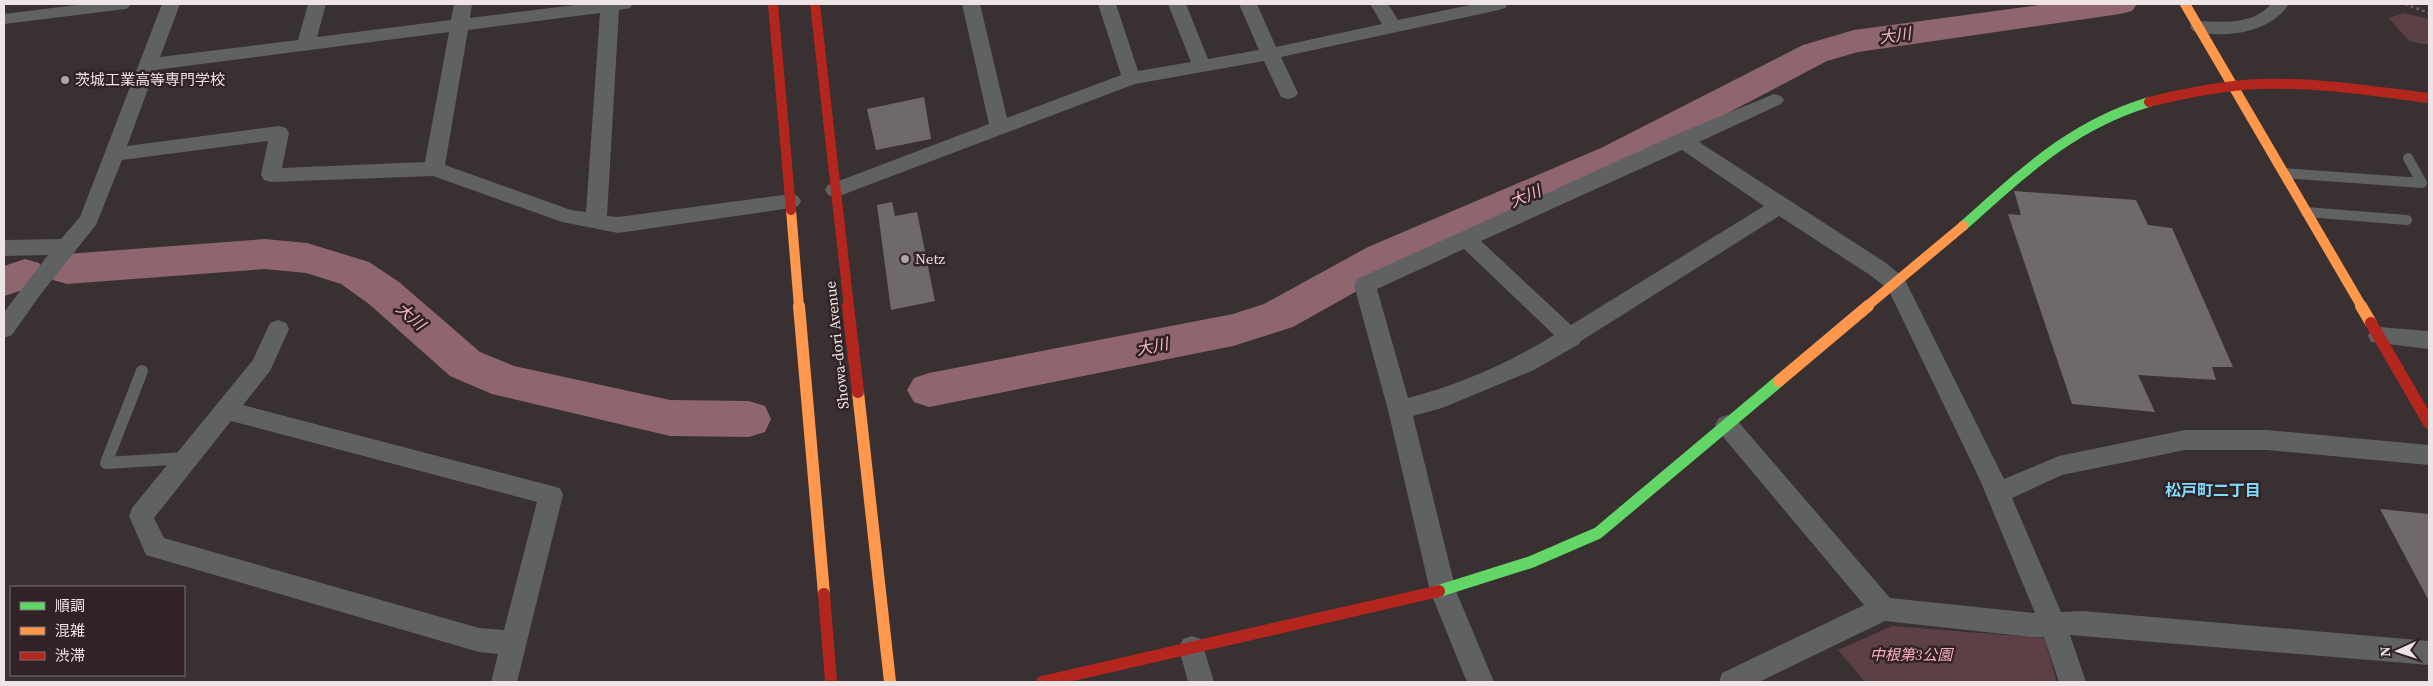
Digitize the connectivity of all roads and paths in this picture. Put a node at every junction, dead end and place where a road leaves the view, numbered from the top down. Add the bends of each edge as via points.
1 (125, 4) edge
2 (171, 4) edge
3 (317, 4) edge
4 (463, 4) edge
5 (614, 4) edge
6 (773, 4) edge
7 (815, 4) edge
8 (971, 4) edge
9 (1107, 4) edge
10 (1177, 4) edge
11 (1248, 4) edge
12 (1379, 4) edge
13 (1498, 4) edge
14 (2185, 4) edge
15 (2280, 4) edge
16 (2405, 4) edge
17 (2429, 13) edge
18 (4, 19) edge
19 (460, 25) junction
20 (2199, 27) junction
21 (1393, 28) junction
22 (306, 43) junction
23 (1270, 54) junction
24 (147, 65) junction
25 (1202, 66) junction
26 (1131, 78) junction
27 (2234, 86) junction
28 (1288, 92) dead end
29 (2429, 98) edge
30 (1774, 100) dead end
31 (1000, 128) junction
32 (1682, 140) junction
33 (115, 154) junction
34 (2408, 158) dead end
35 (434, 169) junction
36 (2284, 173) junction
37 (835, 190) junction
38 (791, 201) junction
39 (1779, 206) junction
40 (2306, 212) junction
41 (2407, 220) dead end
42 (596, 222) junction
43 (1467, 240) junction
44 (66, 247) junction
45 (4, 248) edge
46 (1896, 284) junction
47 (4, 329) edge
48 (278, 329) dead end
49 (2379, 336) junction
50 (1571, 338) junction
51 (2429, 340) edge
52 (142, 371) dead end
53 (226, 410) junction
54 (1400, 410) junction
55 (2429, 423) edge
56 (1727, 425) junction
57 (2429, 455) edge
58 (188, 458) junction
59 (1997, 493) junction
60 (1443, 591) junction
61 (1883, 610) junction
62 (2054, 623) junction
63 (513, 643) junction
64 (1192, 648) junction
65 (2429, 653) edge
66 (504, 682) edge
67 (831, 682) edge
68 (890, 682) edge
69 (1042, 682) edge
70 (1201, 682) edge
71 (1480, 682) edge
72 (1732, 682) edge
73 (2072, 682) edge

1 - 18 lane
2 - 24 street
3 - 22 street
4 - 19 street
5 - 19 street
5 - 42 street
6 - 38 street
7 - 37 street, Showa-dori Avenue
8 - 31 street
9 - 26 street
10 - 25 street
11 - 23 street
12 - 21 street
13 - 21 street
14 - 20 street
15 - 20 street via 2264,20 2248,25
16 - 17 path
19 - 22 street
19 - 35 street
20 - 27 street
21 - 23 street
22 - 24 street
23 - 25 street
23 - 28 street
24 - 33 street
25 - 26 street
26 - 31 street
27 - 29 street via 2274,84 2358,89
27 - 36 street
27 - 46 street via 2140,104 2095,121 2062,140
30 - 32 street
31 - 37 street
32 - 39 street
32 - 43 street
33 - 35 street via 279,133 271,175
33 - 44 street via 89,220
34 - 36 lane via 2422,183
35 - 42 street via 569,216
36 - 40 street
37 - 68 street, Showa-dori Avenue
38 - 42 street via 618,225
38 - 67 street
39 - 46 street
39 - 50 street
40 - 41 lane
40 - 49 street
43 - 50 street
43 - 54 street via 1365,284
44 - 45 street
44 - 47 street
46 - 56 street
46 - 59 street
48 - 53 street via 262,365
49 - 51 street
49 - 55 street
50 - 54 street via 1526,364
52 - 58 lane via 106,464
53 - 58 street
53 - 63 street via 551,495
54 - 60 street
56 - 60 street via 1598,533 1560,553 1513,571
56 - 61 street
57 - 59 street via 2267,440 2185,440 2059,466
58 - 63 street via 141,516 155,547 479,640
59 - 62 street
60 - 64 street
60 - 71 street
61 - 62 street via 2031,625
61 - 72 street
62 - 65 street
62 - 73 street
63 - 66 street
64 - 69 street
64 - 70 street

